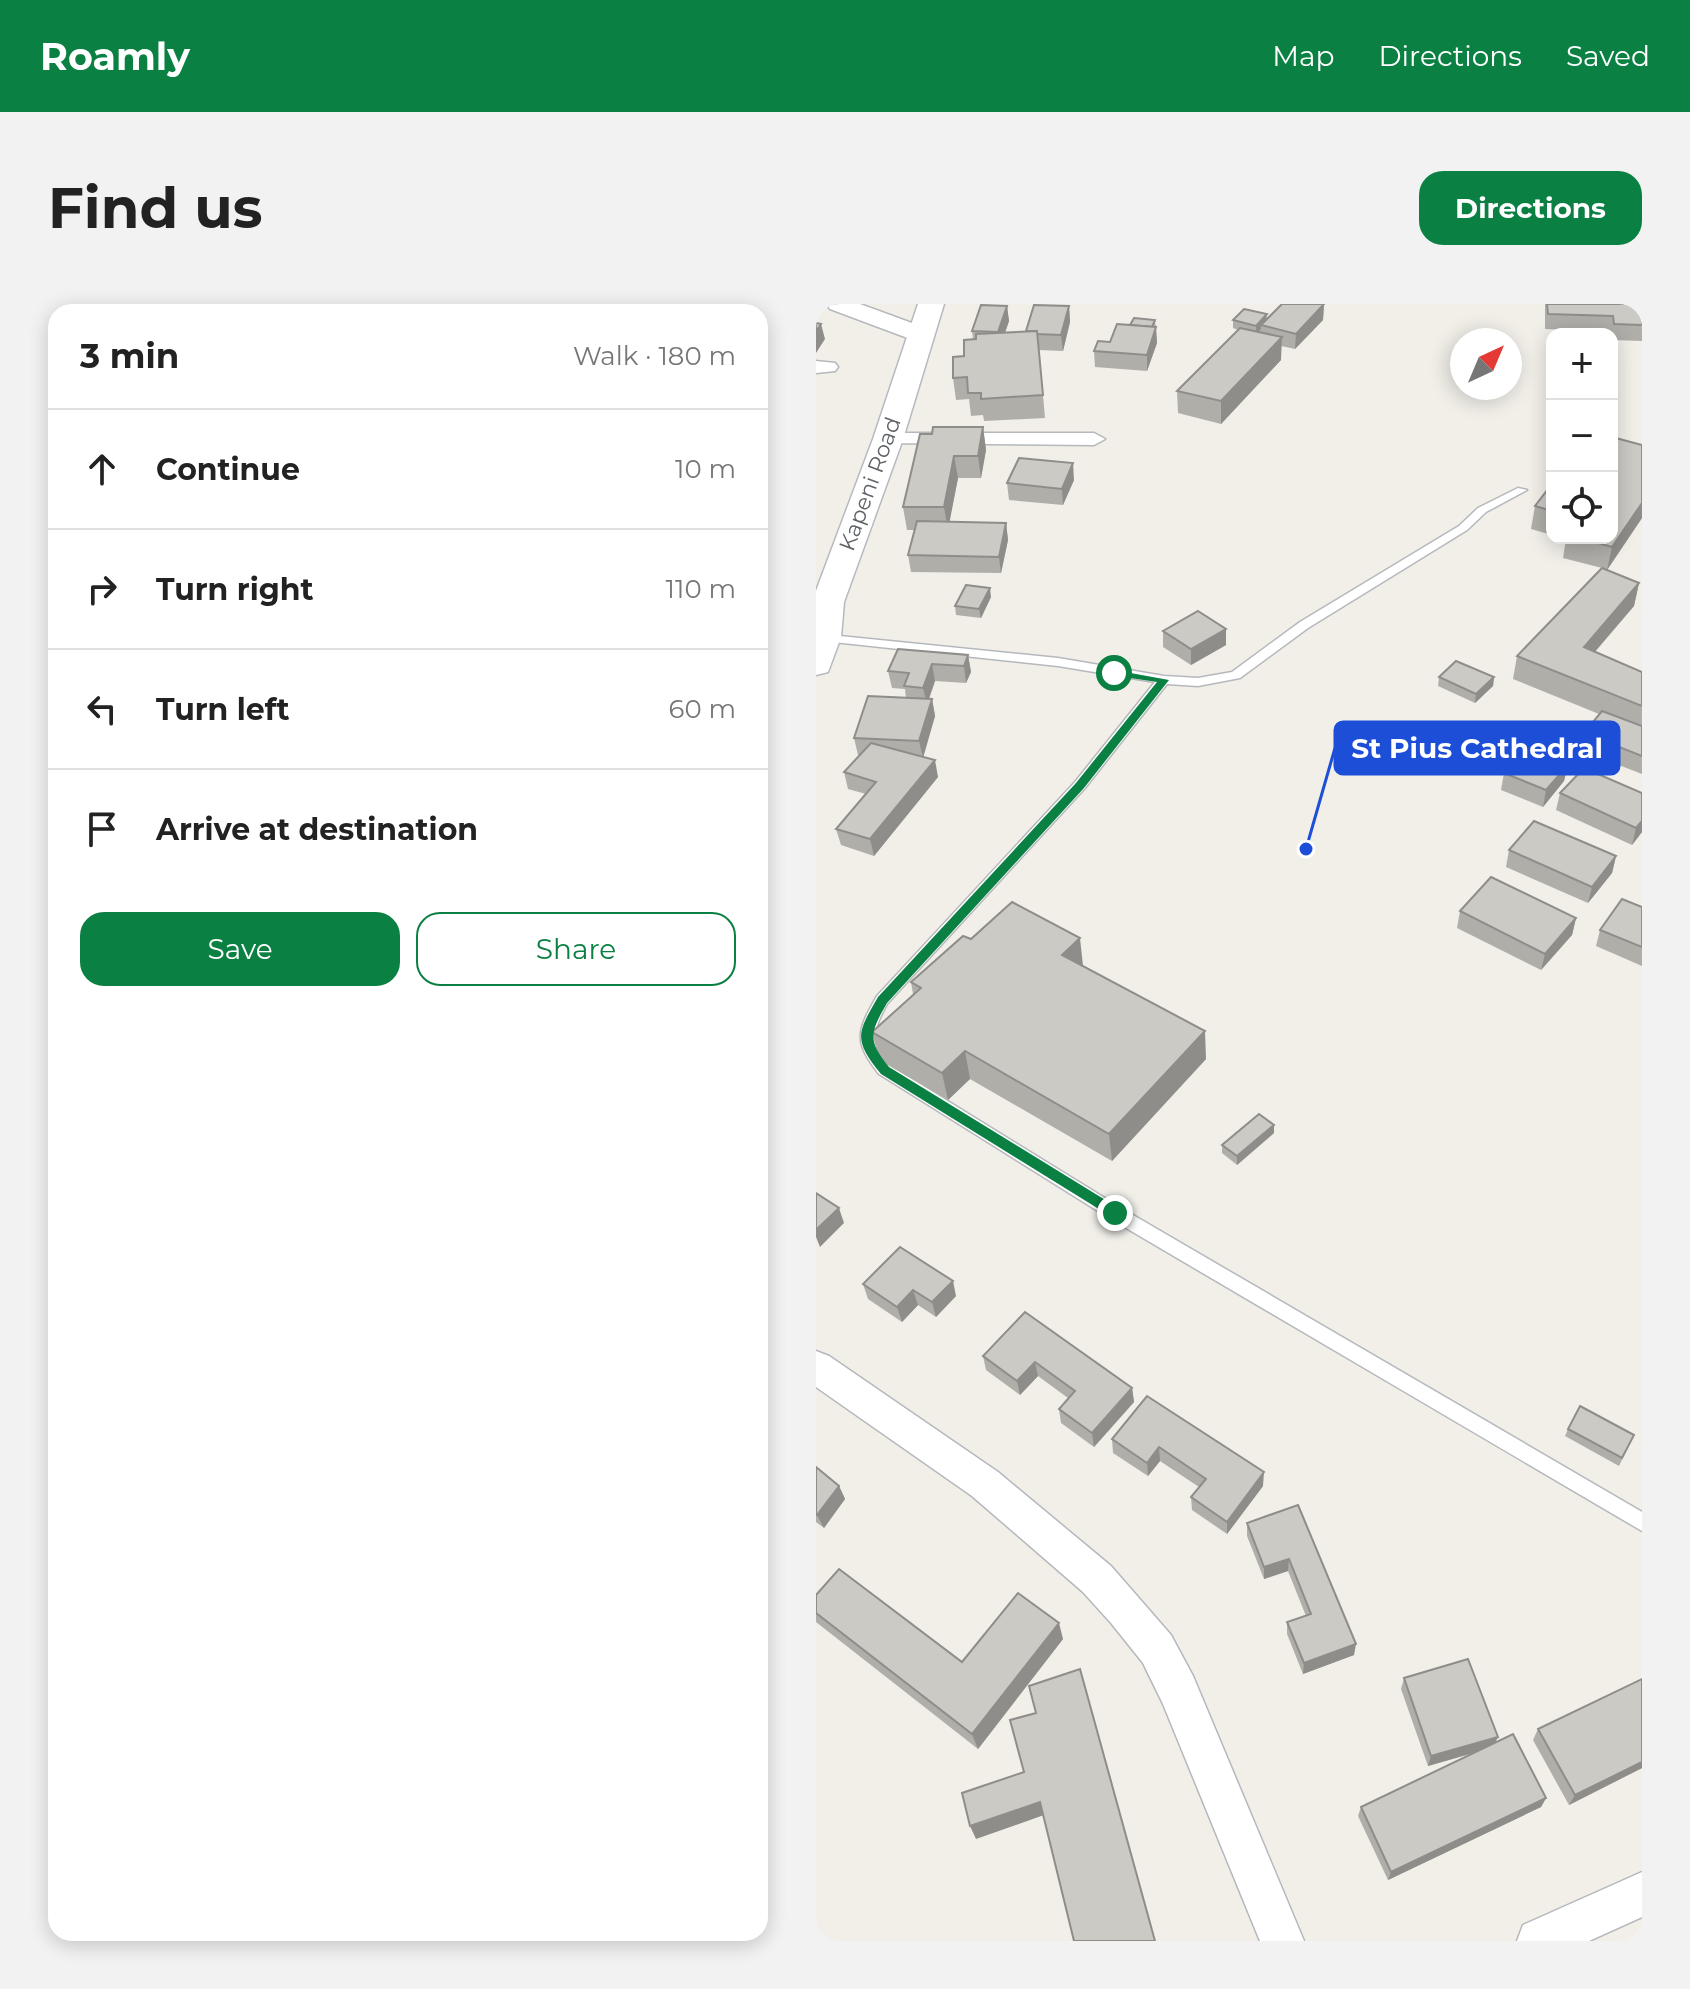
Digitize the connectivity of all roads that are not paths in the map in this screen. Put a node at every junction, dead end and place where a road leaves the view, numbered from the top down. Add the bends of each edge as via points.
1 (838, 304) edge
2 (931, 304) edge
3 (922, 335) junction
4 (888, 439) junction
5 (1094, 439) dead end
6 (1522, 490) dead end
7 (822, 602) edge
8 (820, 651) edge
9 (1164, 680) junction
10 (816, 1367) edge
11 (1642, 1522) edge
12 (1642, 1894) edge
13 (1282, 1941) edge
14 (1539, 1941) edge

1 - 3 street
2 - 3 main road, Kapeni Road
3 - 4 main road, Kapeni Road
4 - 5 street
4 - 7 main road, Kapeni Road
6 - 9 lane via 1482,510 1463,528 1304,625 1236,675 1198,682
7 - 8 main road, Kapeni Road
8 - 9 lane via 1058,662
9 - 11 lane via 1080,785 882,1000 867,1027 867,1049 885,1070 1115,1213
10 - 13 street via 985,1484 1125,1609 1157,1649 1178,1691
12 - 14 street

